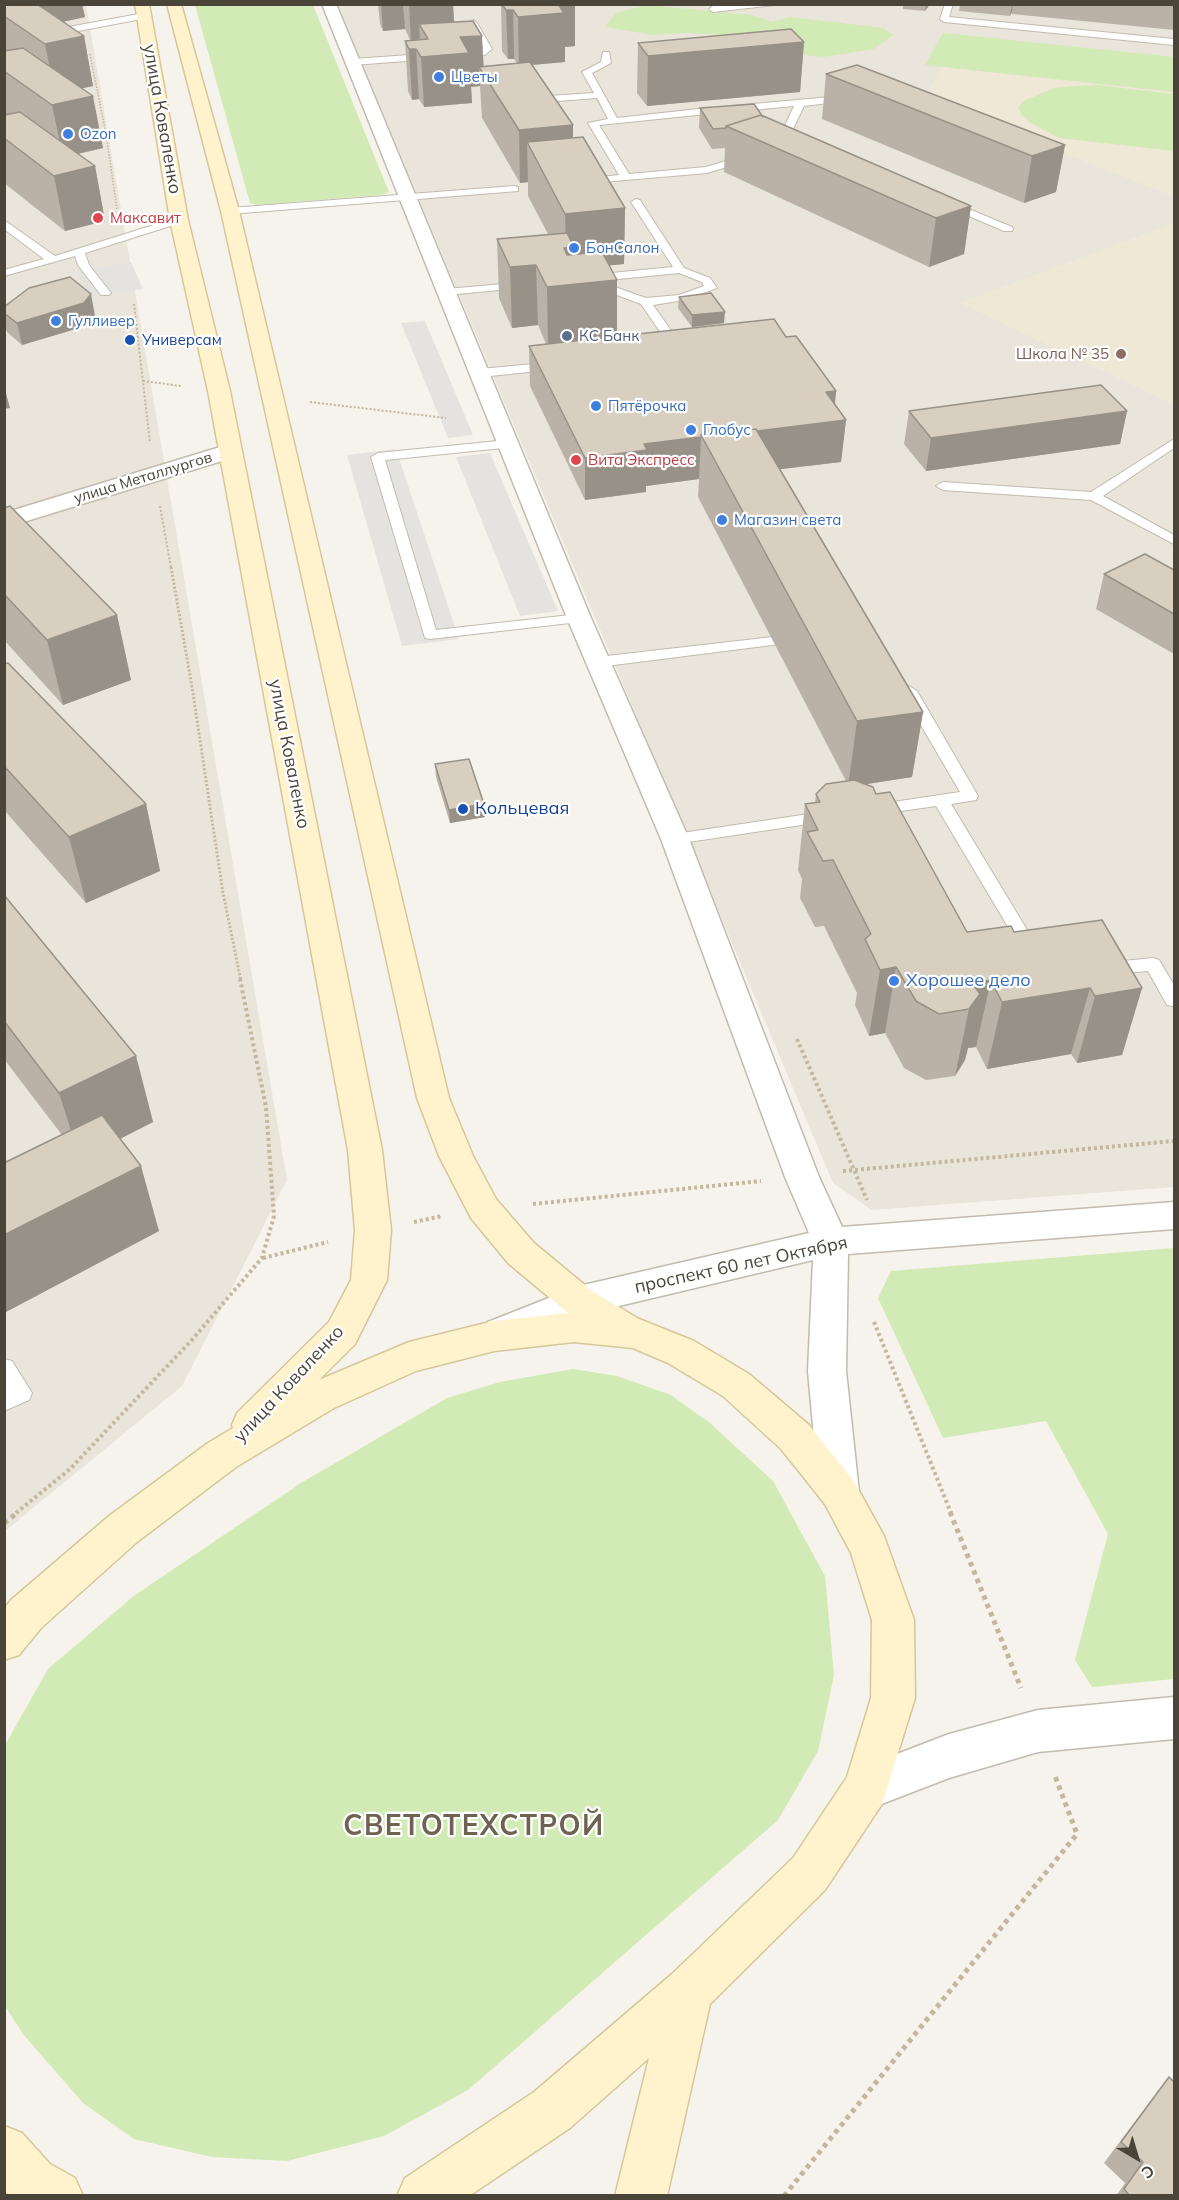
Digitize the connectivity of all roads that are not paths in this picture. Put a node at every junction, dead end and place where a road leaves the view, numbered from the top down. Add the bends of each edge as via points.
1 (329, 4) edge
2 (779, 4) edge
3 (949, 4) edge
4 (713, 9) dead end
5 (159, 11) edge
6 (473, 23) edge
7 (4, 42) edge
8 (1174, 42) edge
9 (606, 54) dead end
10 (353, 62) junction
11 (533, 87) edge
12 (600, 96) junction
13 (841, 99) edge
14 (800, 103) junction
15 (729, 109) edge
16 (706, 111) edge
17 (614, 121) junction
18 (811, 146) edge
19 (759, 154) edge
20 (626, 178) junction
21 (574, 183) edge
22 (514, 189) dead end
23 (409, 196) junction
24 (931, 197) edge
25 (636, 202) dead end
26 (205, 215) junction
27 (4, 223) edge
28 (1008, 229) dead end
29 (80, 254) junction
30 (53, 260) junction
31 (680, 270) junction
32 (5, 273) edge
33 (536, 284) edge
34 (447, 292) junction
35 (105, 293) dead end
36 (645, 302) junction
37 (669, 336) edge
38 (568, 364) edge
39 (480, 373) junction
40 (504, 434) junction
41 (1174, 443) edge
42 (257, 448) junction
43 (943, 486) dead end
44 (1094, 496) junction
45 (4, 521) edge
46 (1174, 540) edge
47 (579, 618) junction
48 (815, 636) edge
49 (598, 662) junction
50 (901, 678) edge
51 (941, 800) junction
52 (675, 839) junction
53 (1039, 965) edge
54 (1089, 971) edge
55 (1174, 1000) edge
56 (1174, 1215) edge
57 (831, 1242) junction
58 (579, 1301) junction
59 (637, 1334) junction
60 (494, 1336) junction
61 (4, 1368) edge
62 (4, 1402) edge
63 (222, 1455) junction
64 (839, 1492) junction
65 (4, 1641) edge
66 (1174, 1718) edge
67 (866, 1788) junction
68 (689, 1991) junction
69 (423, 2196) edge
70 (641, 2196) edge

1 - 10 street
2 - 4 lane
3 - 8 lane via 944,19
5 - 7 lane
5 - 26 main road, улица Коваленко
5 - 26 main road, улица Коваленко
6 - 10 lane via 488,49 482,53
9 - 12 lane via 606,63 587,72
10 - 23 street
11 - 12 lane via 546,99
12 - 17 lane
13 - 14 lane
14 - 15 lane
14 - 18 lane via 787,132 795,143
16 - 17 lane
17 - 20 lane via 593,123
19 - 20 lane via 707,170
20 - 21 lane
22 - 23 lane
23 - 26 lane
23 - 34 street
24 - 28 lane
25 - 31 lane
26 - 29 lane via 123,236
26 - 42 main road, улица Коваленко via 219,391
26 - 42 main road, улица Коваленко via 272,397
27 - 30 lane
29 - 30 lane
29 - 35 lane
30 - 32 lane
31 - 36 lane via 706,280 711,288 680,298
31 - 36 lane via 584,279
33 - 34 lane
34 - 39 street
36 - 37 lane
38 - 39 lane
39 - 40 street
40 - 47 street
40 - 47 lane via 378,458 430,635
41 - 44 lane
42 - 45 street, улица Металлургов via 154,473
42 - 58 main road, улица Коваленко via 433,1098 456,1156 483,1208 521,1253
42 - 63 main road, улица Коваленко via 365,1150 373,1230 369,1280 342,1333
43 - 44 lane
44 - 46 lane
47 - 49 street
48 - 49 lane
49 - 52 street
50 - 51 lane via 970,796
51 - 52 lane
51 - 53 lane
52 - 57 street via 802,1177
54 - 55 lane via 1153,964
56 - 57 street, проспект 60 лет Октября
57 - 58 street, проспект 60 лет Октября
57 - 64 street via 827,1371
58 - 59 main road, улица Коваленко
58 - 60 street, проспект 60 лет Октября
59 - 60 main road via 574,1327
59 - 64 main road via 681,1352 736,1385 795,1437
60 - 63 main road via 409,1357 321,1397
61 - 62 lane via 21,1393
63 - 65 main road via 123,1529 26,1614
64 - 67 main road via 870,1549 893,1620 893,1698
66 - 67 street via 1038,1731 949,1756
67 - 68 main road via 809,1874
68 - 69 main road via 552,2110
68 - 70 main road

